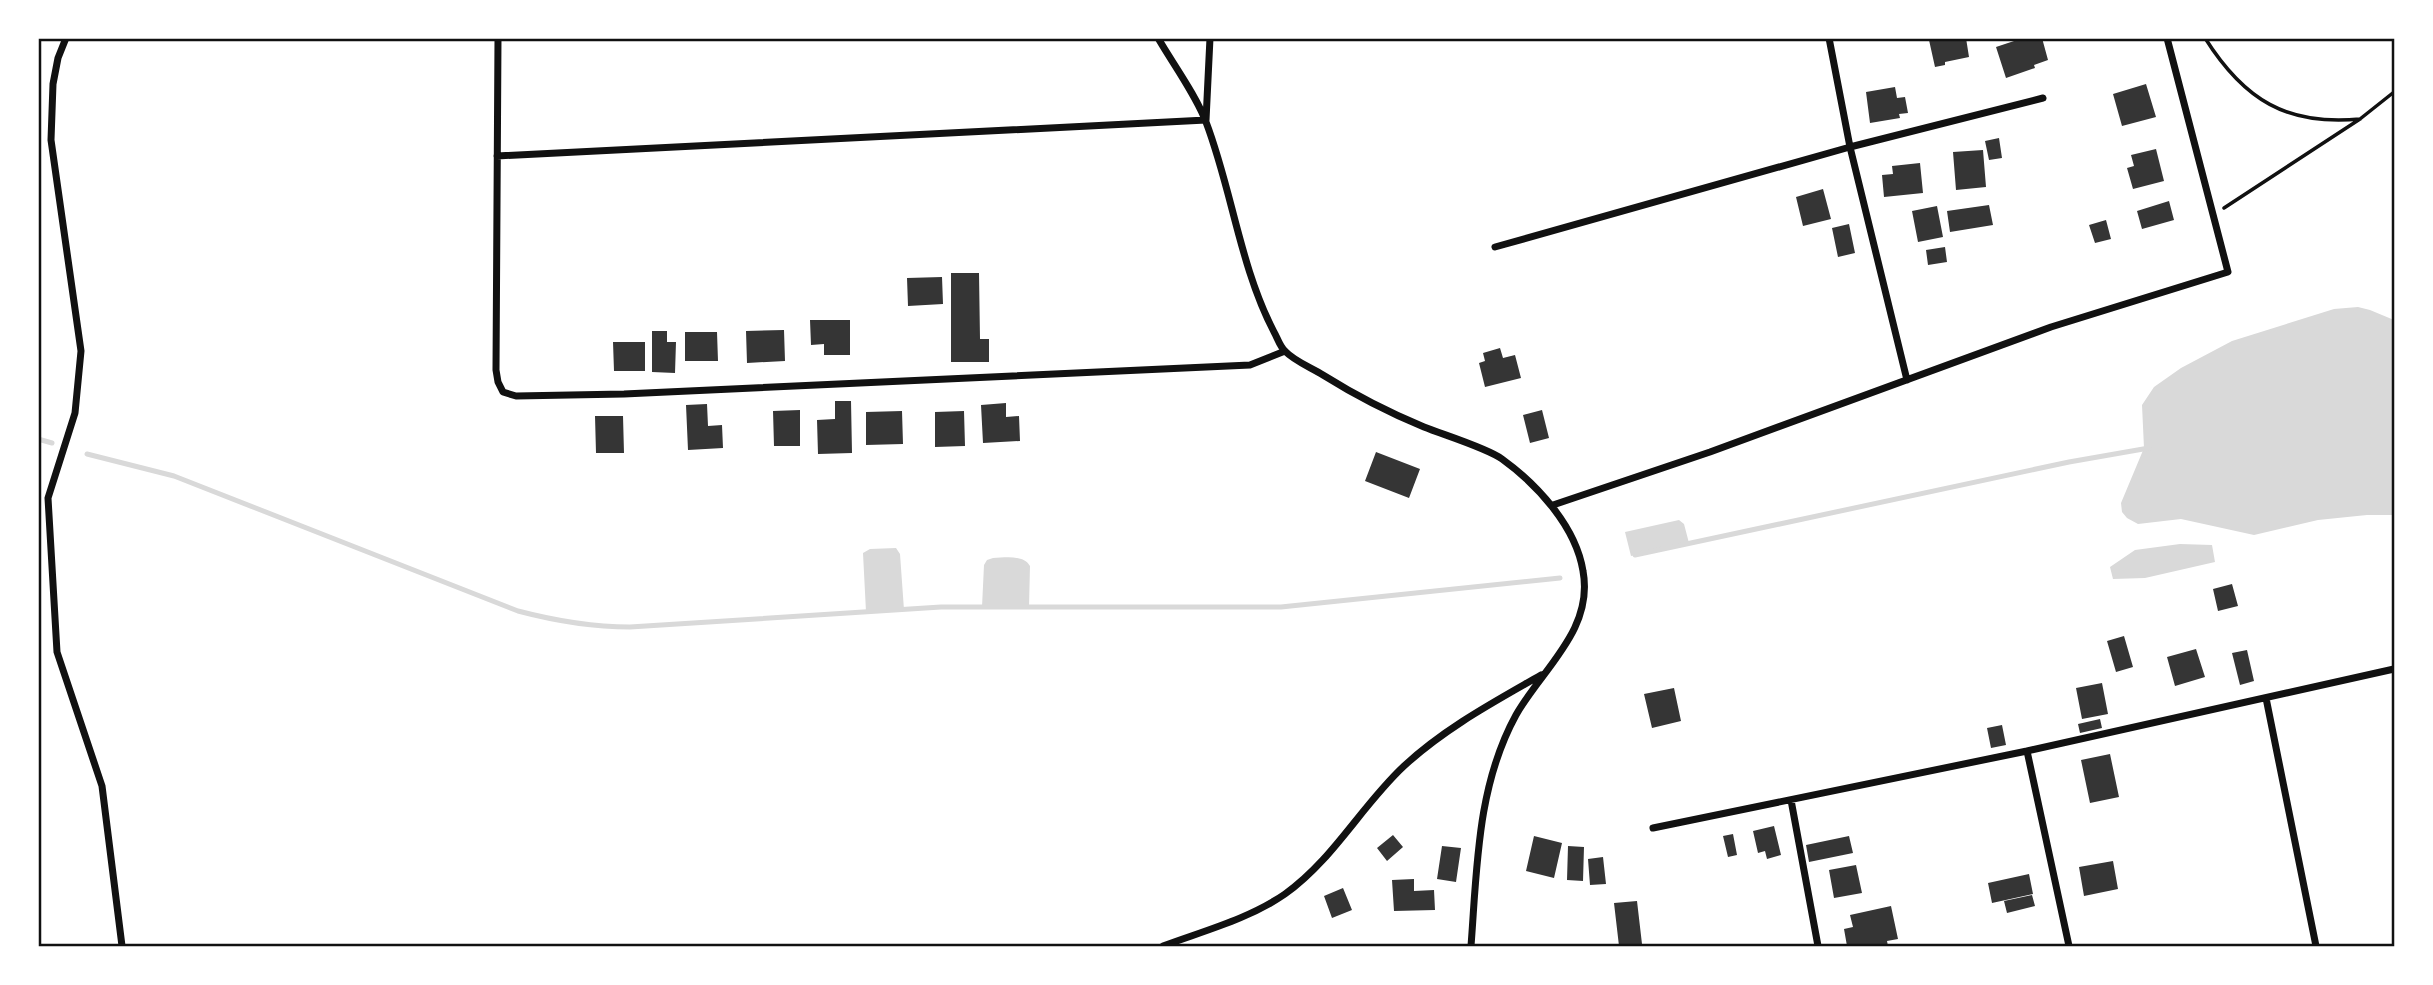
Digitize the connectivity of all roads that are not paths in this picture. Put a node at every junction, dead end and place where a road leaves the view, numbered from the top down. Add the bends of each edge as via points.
1 (66, 38) edge
2 (498, 38) edge
3 (1158, 38) edge
4 (1210, 38) edge
5 (1829, 38) edge
6 (2167, 38) edge
7 (2043, 98) dead end
8 (1206, 120) junction
9 (1850, 147) junction
10 (497, 156) junction
11 (1495, 247) dead end
12 (1284, 351) junction
13 (1908, 380) junction
14 (38, 496) edge
15 (48, 498) junction
16 (1553, 505) junction
17 (2395, 669) edge
18 (1542, 674) junction
19 (2266, 698) junction
20 (2027, 751) junction
21 (1791, 800) junction
22 (1653, 828) dead end
23 (122, 947) edge
24 (1163, 947) edge
25 (1471, 947) edge
26 (1818, 947) edge
27 (2069, 947) edge
28 (2316, 947) edge

1 - 15 street via 52,84 51,140 80,351 75,413
2 - 10 street
3 - 8 street
4 - 8 street
5 - 9 street
6 - 13 street via 2228,272 2052,327
7 - 9 street
8 - 10 street
8 - 12 street via 1262,308
9 - 11 street
9 - 13 street
10 - 12 street via 496,370 503,392 516,396 1250,365
12 - 16 street via 1411,422 1501,457
13 - 16 street
14 - 15 street
15 - 23 street via 57,652 102,786
16 - 18 street via 1573,539 1584,571 1583,598 1577,623 1561,654
17 - 19 street
18 - 24 street via 1423,749 1402,767 1314,870 1284,895
18 - 25 street via 1516,715 1490,782 1478,844
19 - 20 street
19 - 28 street
20 - 21 street
20 - 27 street
21 - 22 street
21 - 26 street

